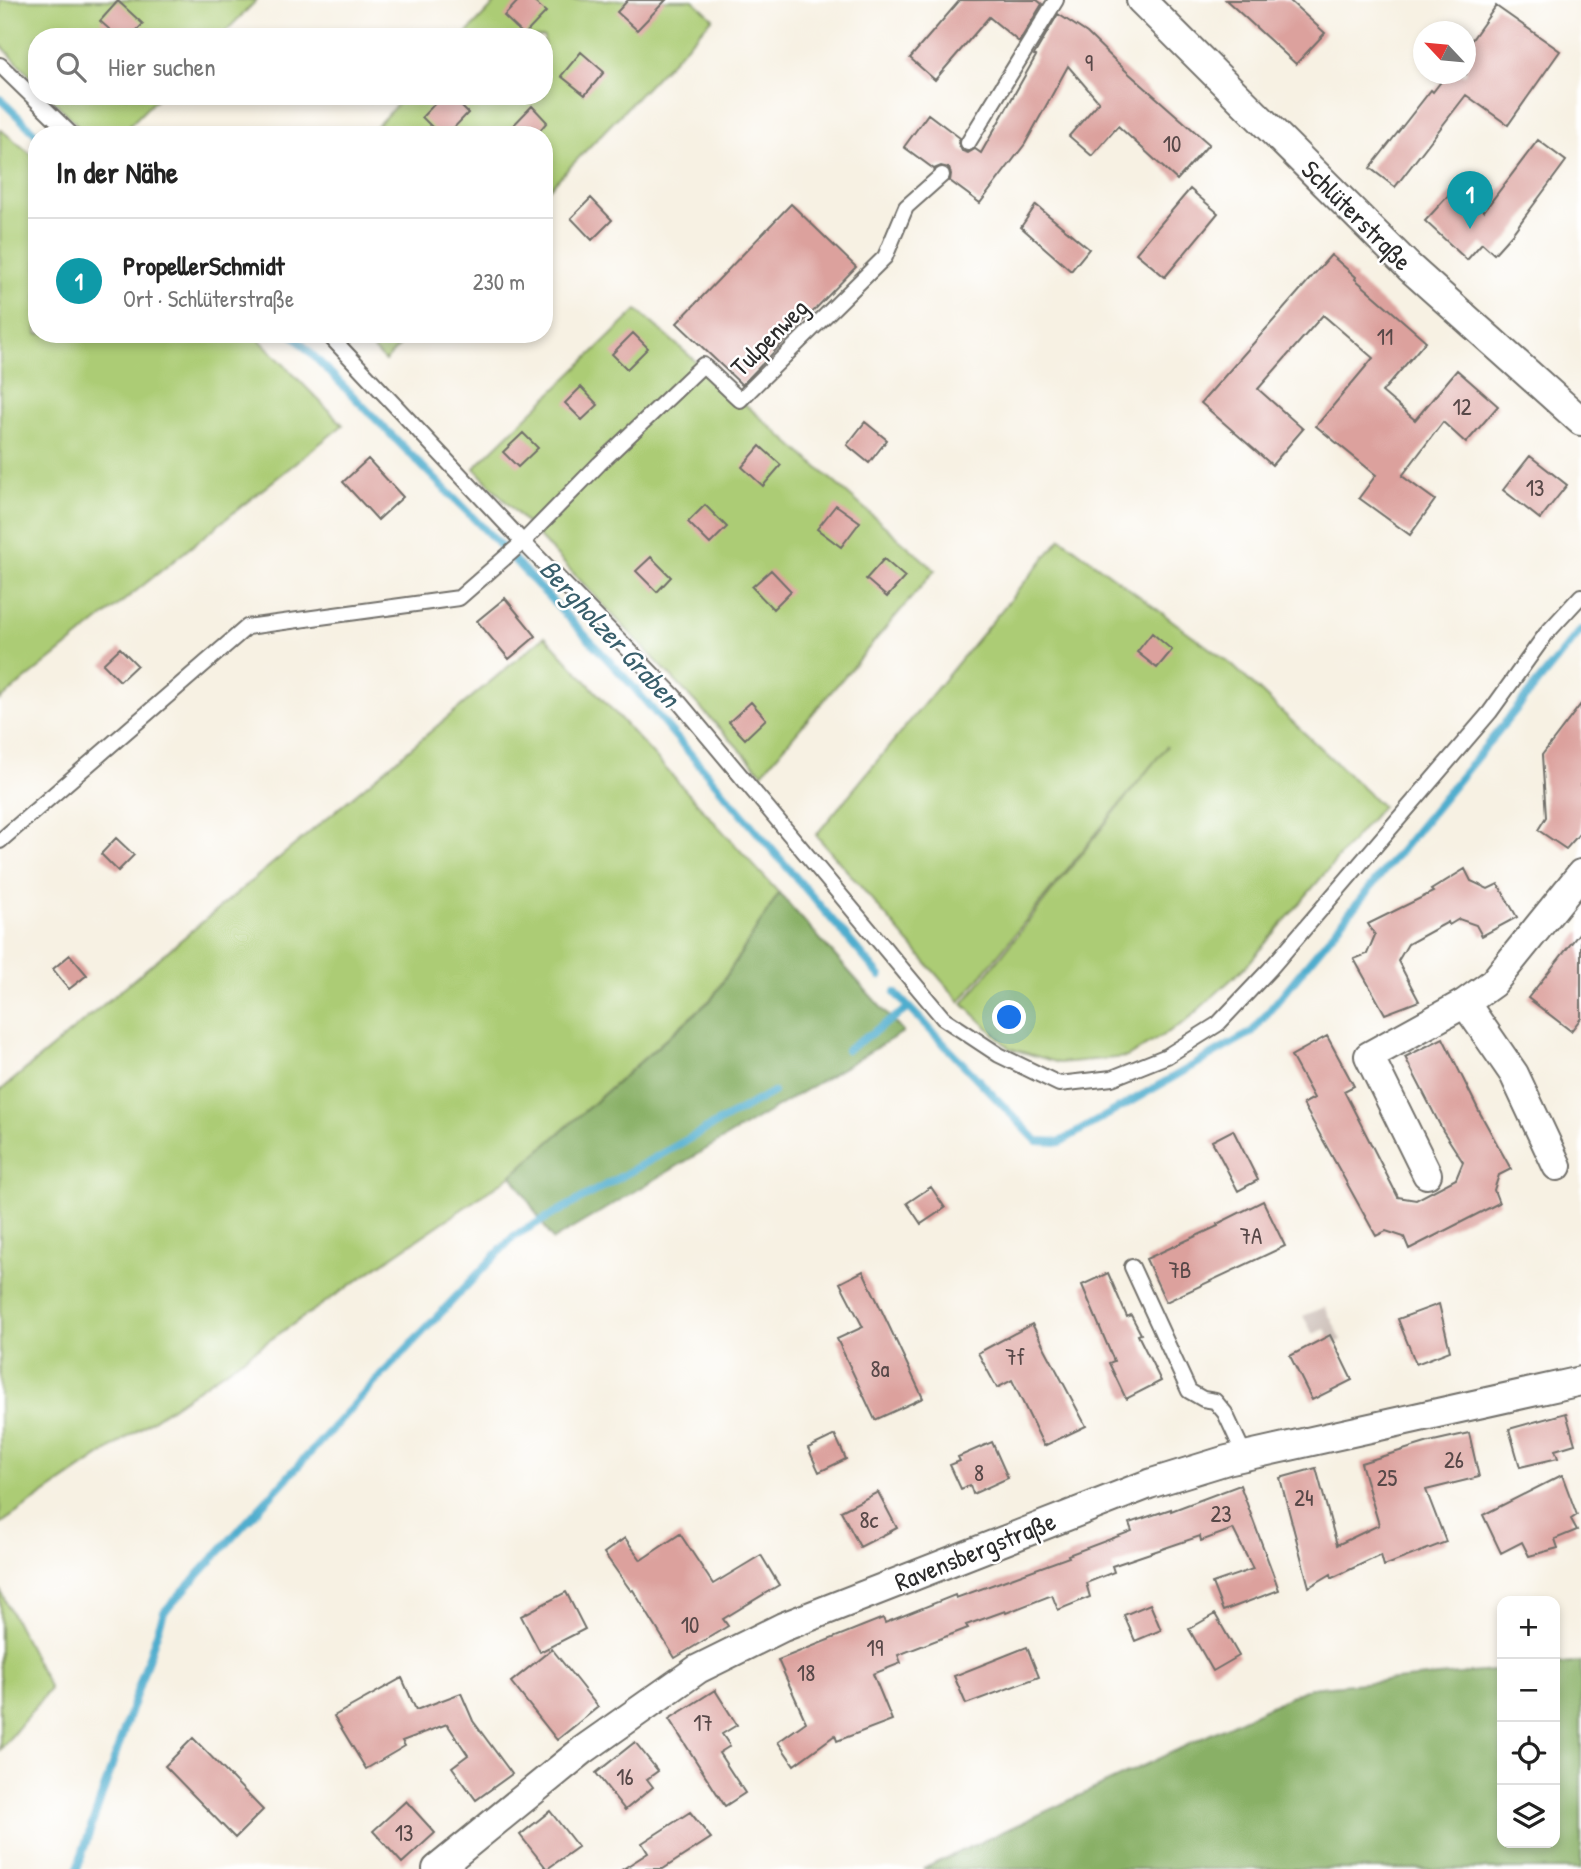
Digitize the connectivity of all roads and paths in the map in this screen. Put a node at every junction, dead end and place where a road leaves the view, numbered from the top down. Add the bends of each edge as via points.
1 (1056, 0) edge
2 (1141, 0) edge
3 (0, 65) edge
4 (28, 92) edge
5 (41, 105) edge
6 (63, 126) edge
7 (968, 143) dead end
8 (942, 175) dead end
9 (336, 343) edge
10 (1581, 421) edge
11 (523, 542) junction
12 (1581, 596) edge
13 (0, 841) edge
14 (1581, 874) edge
15 (1465, 1003) junction
16 (1557, 1166) dead end
17 (1427, 1174) dead end
18 (1132, 1267) dead end
19 (1581, 1381) edge
20 (1245, 1456) junction
21 (437, 1869) edge

1 - 7 lane
2 - 10 street, Schlüterstraße via 1409,267
3 - 4 lane
5 - 6 lane
8 - 11 lane, Tulpenweg via 905,207 885,257 740,400 703,365
9 - 11 lane
11 - 12 lane via 674,696 943,1018 999,1055 1059,1084 1112,1078 1167,1056 1219,1024 1490,712 1546,634
11 - 13 lane via 459,597 247,627
14 - 15 street via 1493,983
15 - 16 street via 1514,1074
15 - 17 street via 1369,1056
18 - 20 lane via 1189,1391 1215,1401
19 - 20 street, Ravensbergstraße
20 - 21 street, Ravensbergstraße via 1149,1484 1074,1513 783,1628 698,1669 583,1750

